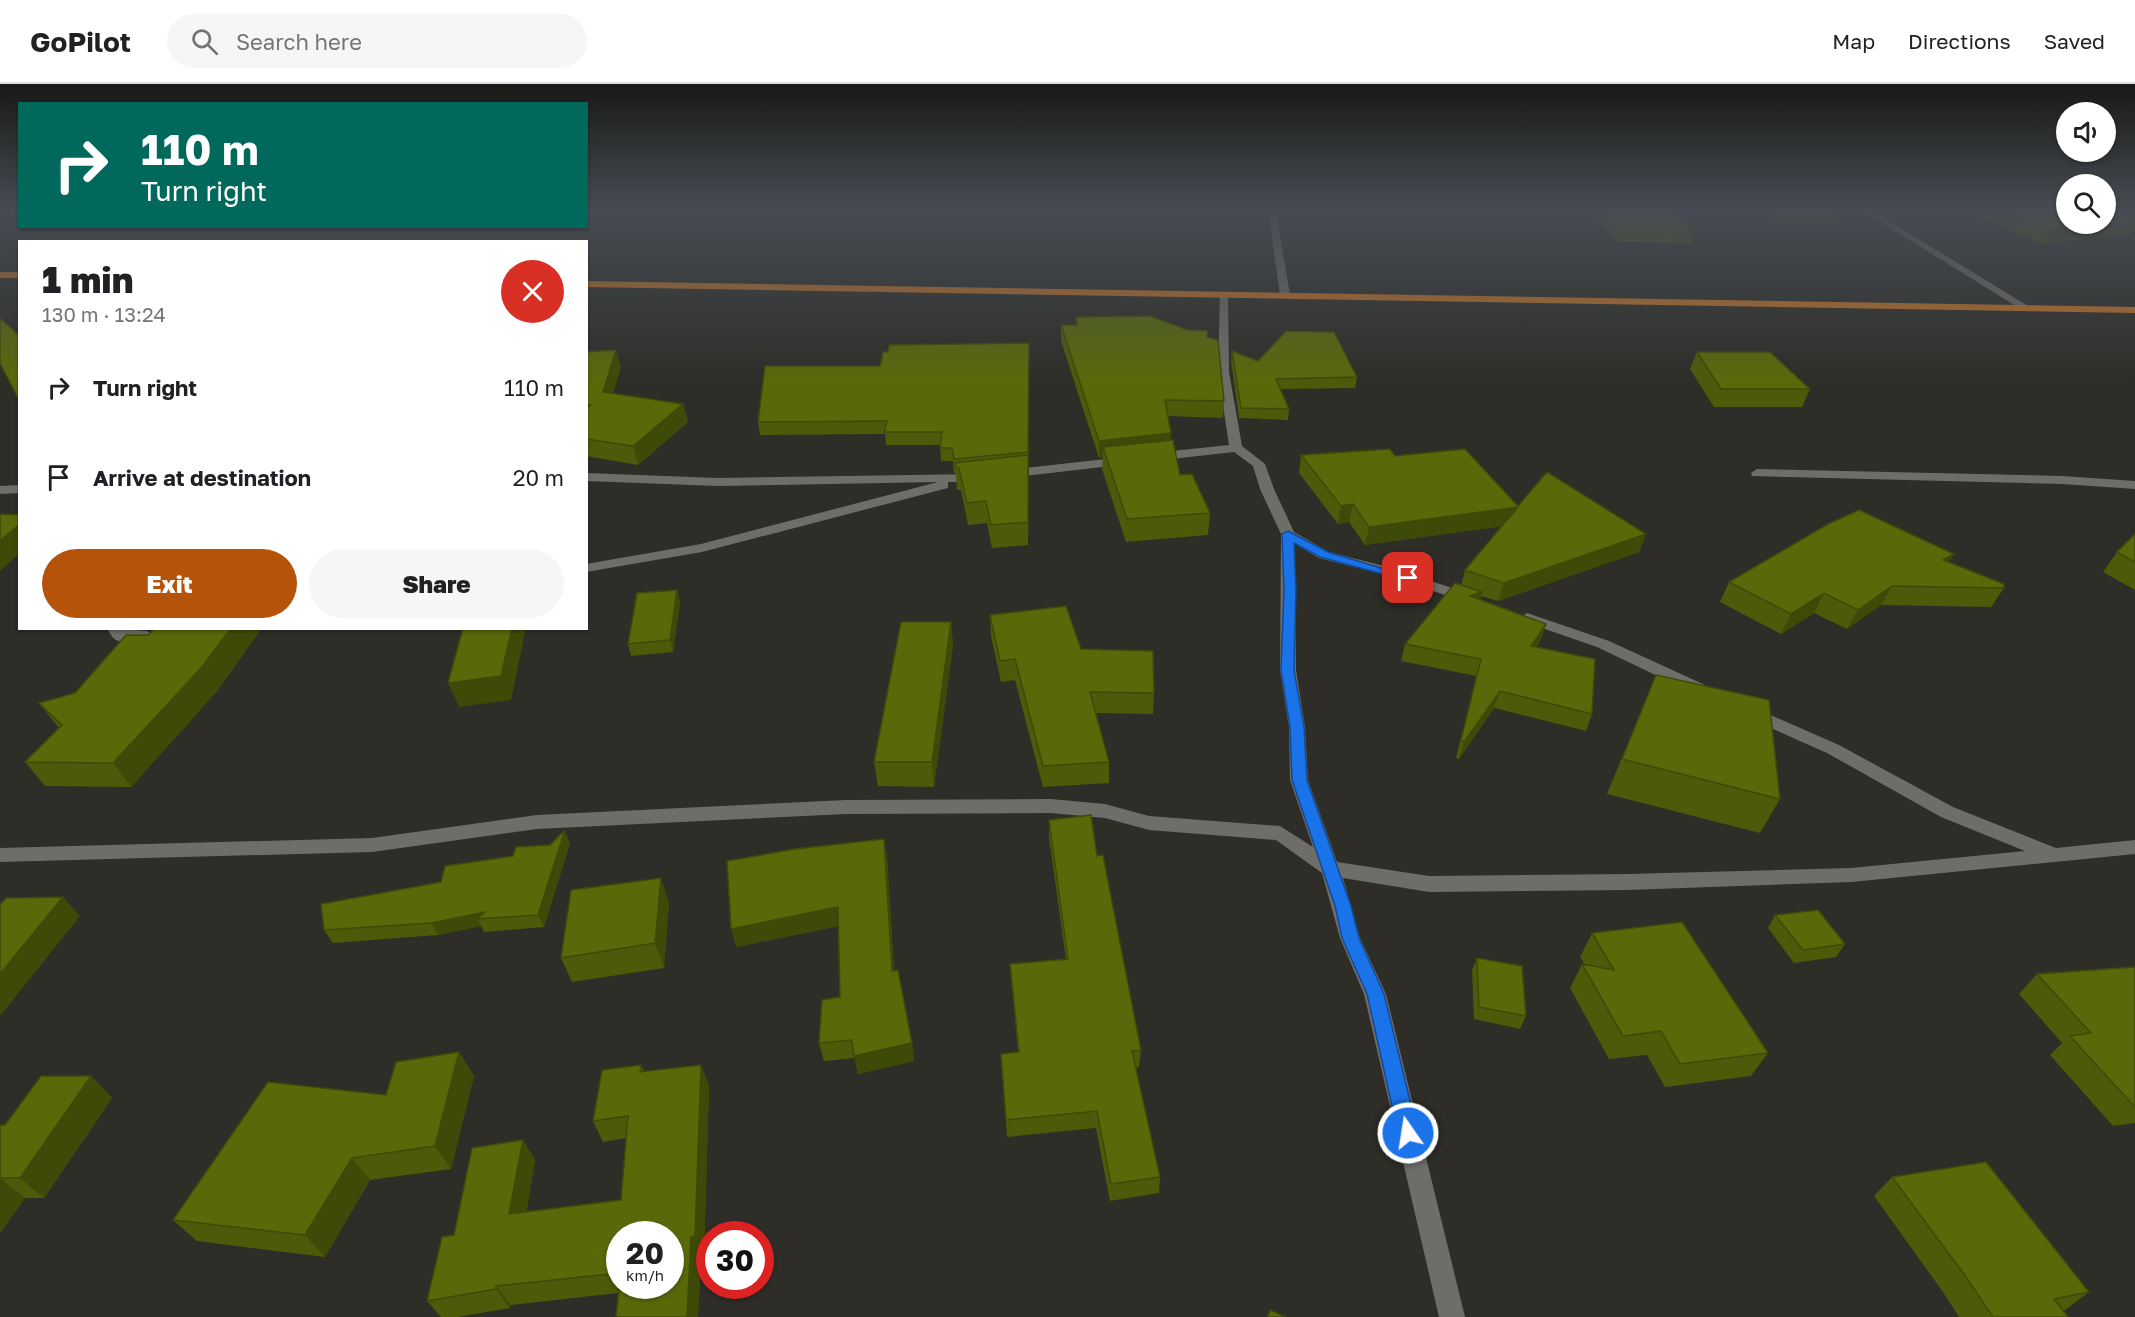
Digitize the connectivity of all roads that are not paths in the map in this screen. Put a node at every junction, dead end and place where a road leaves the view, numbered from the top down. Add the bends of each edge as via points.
1 (1281, 268) edge
2 (1960, 268) edge
3 (0, 275) edge
4 (18, 275) edge
5 (588, 284) edge
6 (1223, 295) junction
7 (1285, 295) junction
8 (2028, 309) junction
9 (2135, 310) edge
10 (1236, 448) junction
11 (1757, 473) dead end
12 (588, 477) edge
13 (967, 479) junction
14 (2135, 485) edge
15 (18, 489) edge
16 (0, 490) edge
17 (1288, 534) junction
18 (588, 568) edge
19 (1480, 602) edge
20 (1514, 614) edge
21 (116, 630) edge
22 (159, 636) edge
23 (1710, 694) edge
24 (1731, 704) edge
25 (2135, 847) edge
26 (2053, 854) junction
27 (0, 855) edge
28 (1328, 868) junction
29 (1452, 1317) edge

1 - 7 street
2 - 8 street
3 - 4 highway
5 - 6 highway
6 - 7 highway
6 - 10 street via 1226,394
7 - 8 highway
8 - 9 highway
10 - 13 street
10 - 17 street via 1259,464
11 - 14 street via 1991,477
12 - 13 street via 718,482
13 - 18 street via 702,548
15 - 16 street
17 - 19 street via 1324,555
17 - 28 street via 1288,670 1297,727 1299,780
20 - 23 street via 1603,644
21 - 22 street via 120,636
24 - 26 street via 1833,749 1947,812
25 - 26 street
26 - 28 street via 1851,875 1628,882 1429,884
27 - 28 street via 372,845 537,822 822,808 1051,806 1105,811 1149,824 1280,833
28 - 29 street via 1350,938 1375,994

